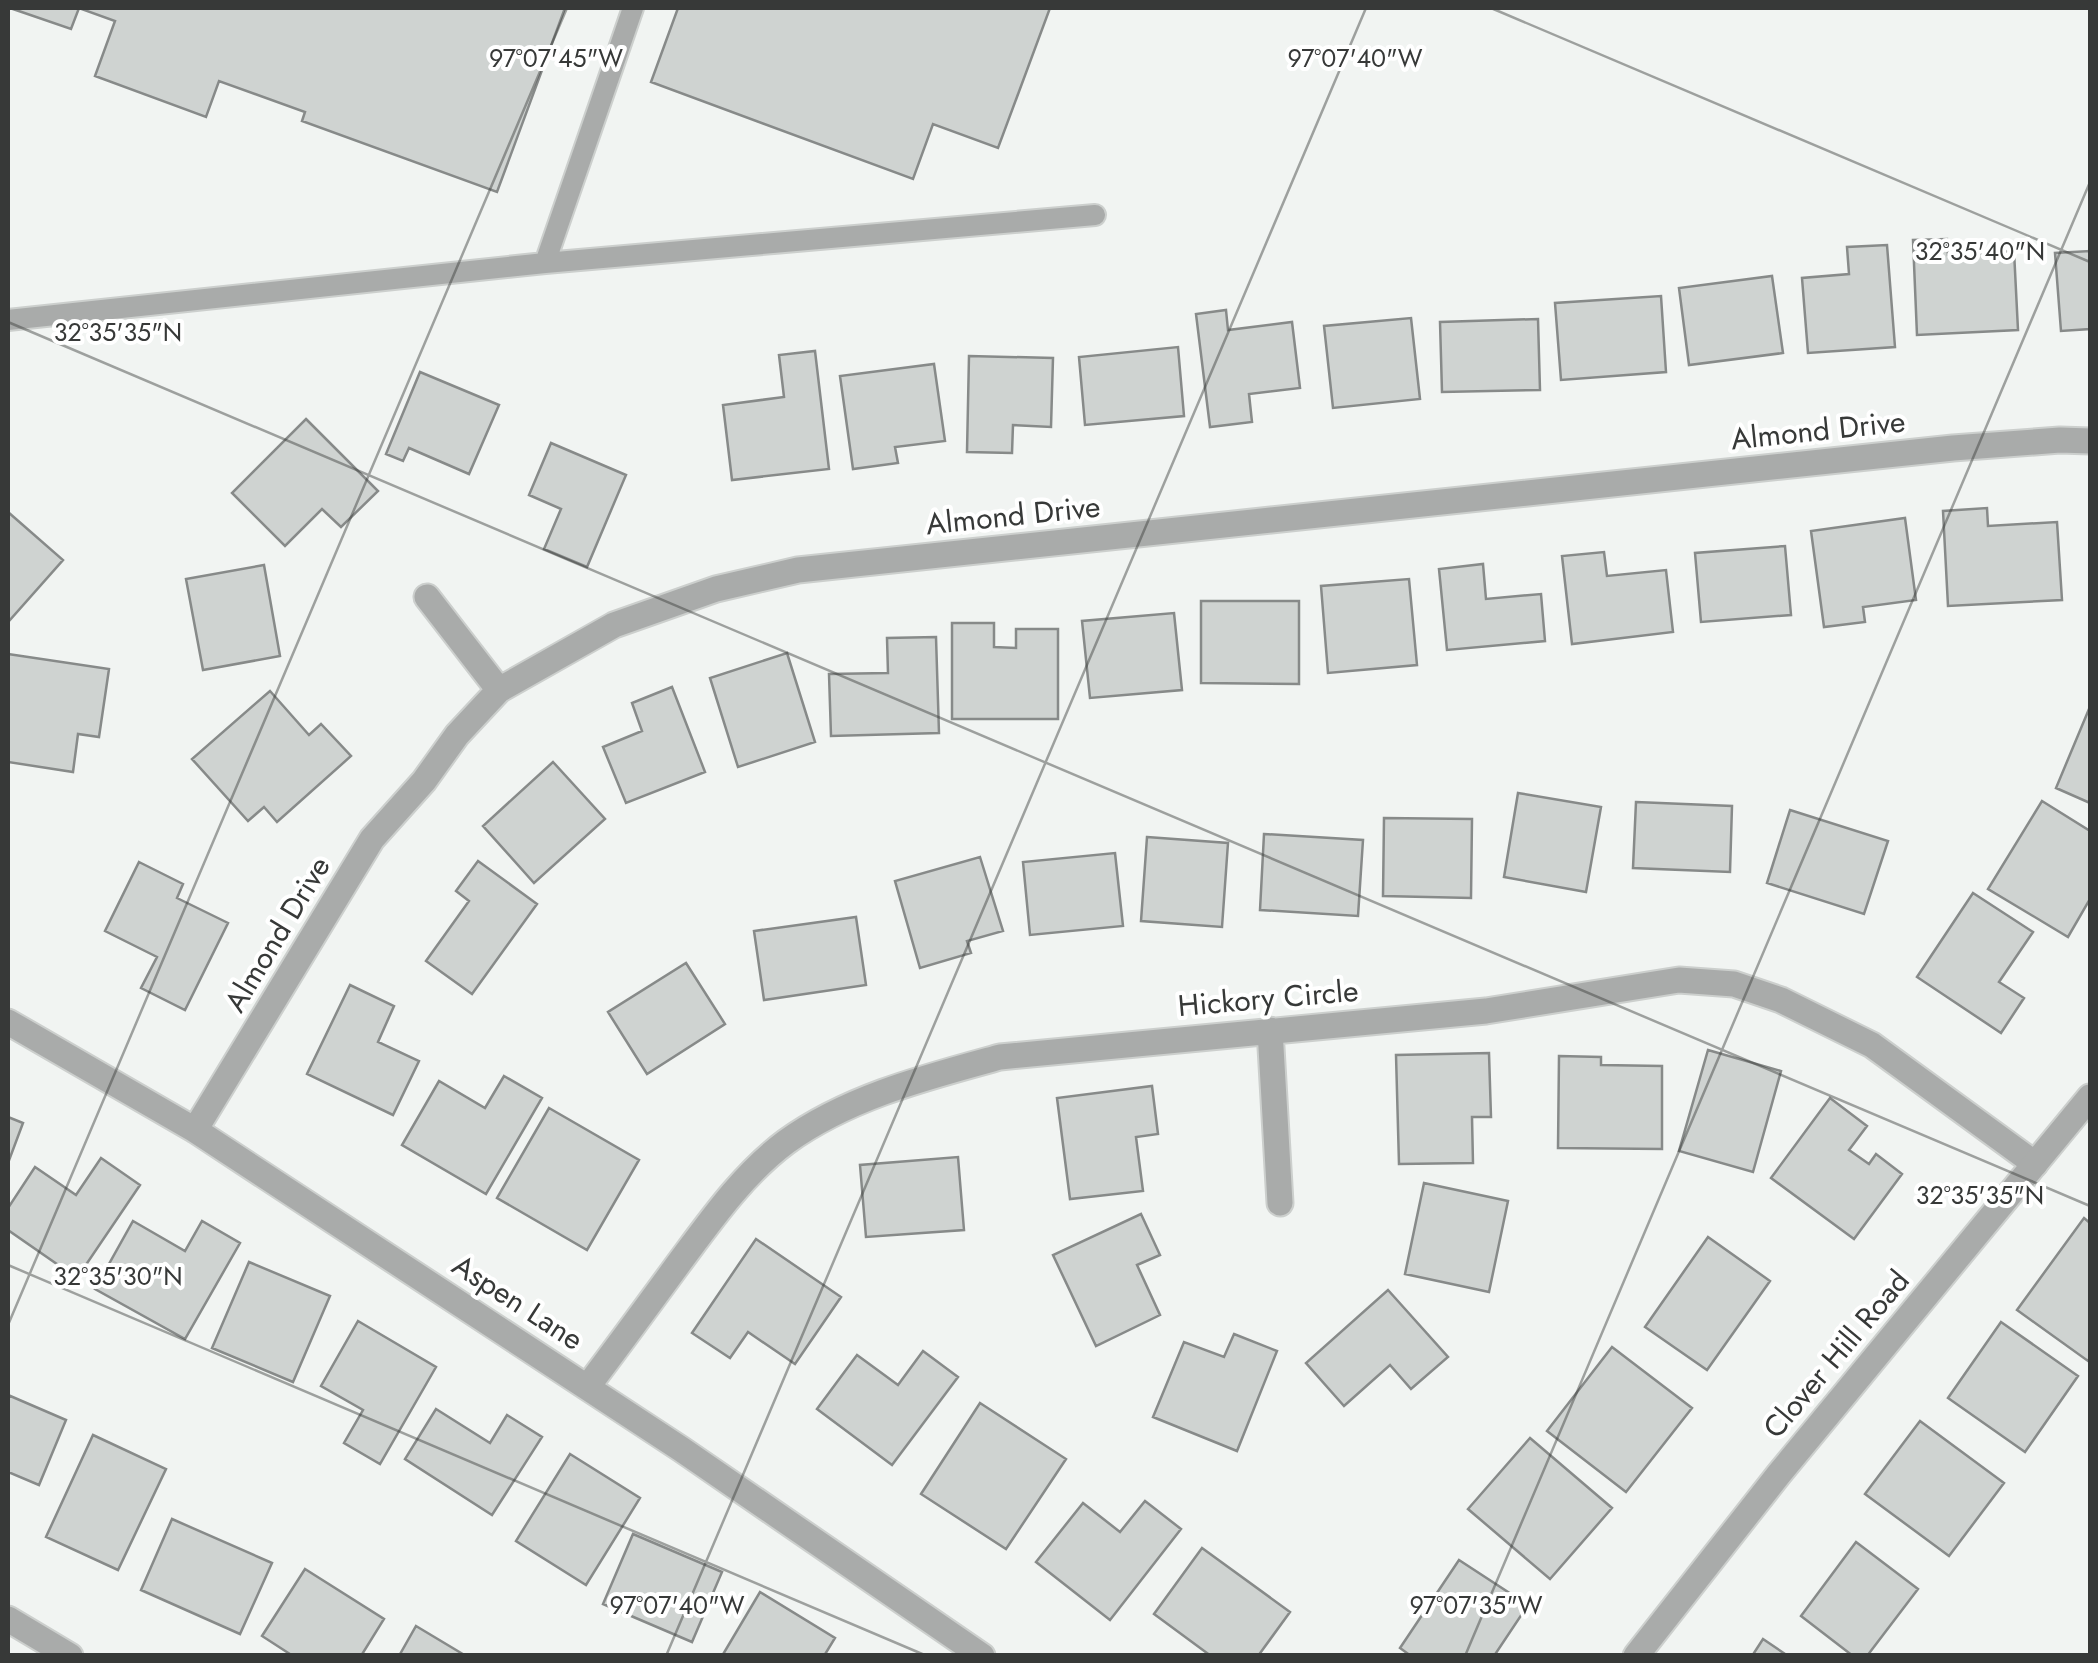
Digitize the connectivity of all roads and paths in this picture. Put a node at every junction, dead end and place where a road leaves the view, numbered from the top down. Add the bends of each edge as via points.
1 (634, 8) edge
2 (1095, 215) dead end
3 (546, 264) junction
4 (8, 320) edge
5 (2090, 441) edge
6 (427, 597) dead end
7 (499, 690) junction
8 (8, 1022) edge
9 (1270, 1030) junction
10 (2090, 1097) edge
11 (196, 1130) junction
12 (2035, 1164) junction
13 (1280, 1203) dead end
14 (588, 1386) junction
15 (8, 1619) edge
16 (70, 1656) edge
17 (982, 1656) edge
18 (1636, 1656) edge

1 - 3 lane
2 - 3 lane
3 - 4 lane
5 - 7 street, Almond Drive via 1954,448 798,570 716,589 614,626
6 - 7 street
7 - 11 street, Almond Drive via 372,839
8 - 11 street, Aspen Lane
9 - 12 street, Hickory Circle via 1486,1011 1679,980 1734,984 1872,1045
9 - 13 street
9 - 14 street, Hickory Circle via 1000,1057 838,1111 751,1173
10 - 12 street, Clover Hill Road
11 - 14 street, Aspen Lane
12 - 18 street, Clover Hill Road
14 - 17 street, Aspen Lane
15 - 16 street

